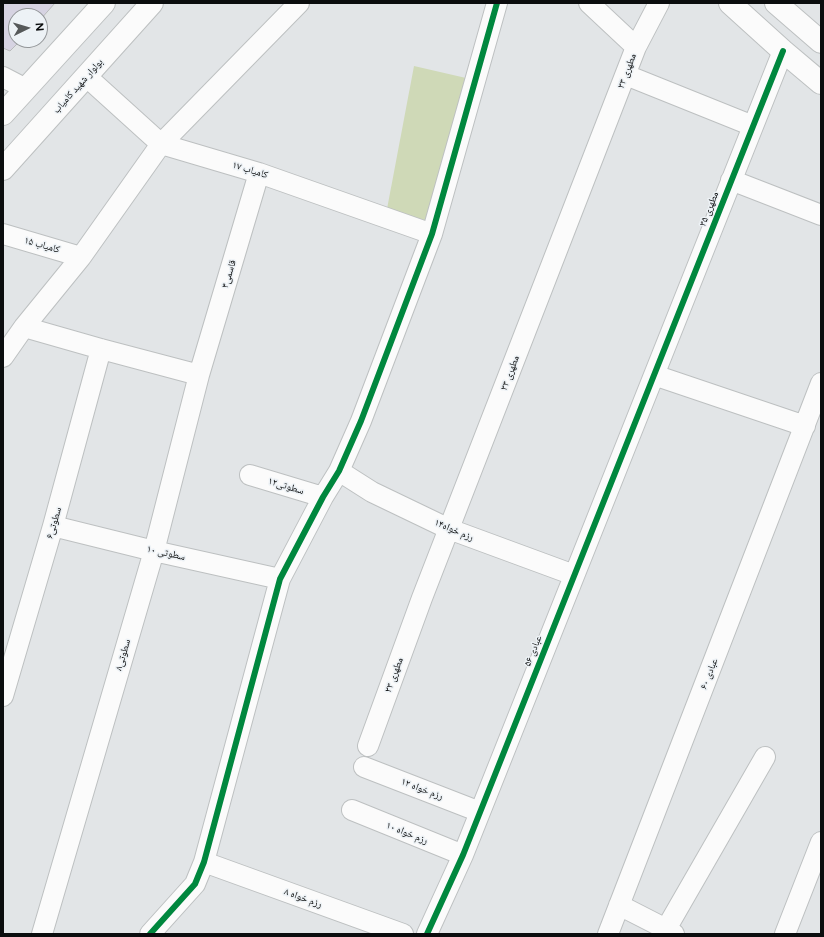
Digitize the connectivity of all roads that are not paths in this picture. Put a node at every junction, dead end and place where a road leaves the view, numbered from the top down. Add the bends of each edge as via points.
1 (104, 3) edge
2 (152, 3) edge
3 (299, 3) edge
4 (497, 3) edge
5 (589, 3) edge
6 (659, 3) edge
7 (730, 3) edge
8 (776, 3) edge
9 (821, 42) edge
10 (636, 47) junction
11 (783, 51) junction
12 (626, 75) junction
13 (87, 76) junction
14 (3, 77) edge
15 (821, 83) edge
16 (26, 89) junction
17 (3, 114) edge
18 (752, 126) junction
19 (161, 144) junction
20 (3, 169) edge
21 (259, 173) junction
22 (731, 180) junction
23 (821, 216) edge
24 (3, 234) edge
25 (432, 234) junction
26 (81, 257) junction
27 (24, 327) junction
28 (101, 349) junction
29 (3, 357) edge
30 (199, 375) junction
31 (654, 375) junction
32 (821, 383) edge
33 (812, 419) edge
34 (339, 471) junction
35 (250, 475) dead end
36 (323, 497) junction
37 (53, 526) junction
38 (449, 529) junction
39 (154, 551) junction
40 (574, 575) junction
41 (280, 579) junction
42 (3, 696) edge
43 (368, 746) dead end
44 (765, 757) dead end
45 (364, 767) dead end
46 (352, 810) dead end
47 (480, 812) junction
48 (821, 842) edge
49 (463, 855) junction
50 (204, 862) junction
51 (619, 904) junction
52 (670, 931) edge
53 (42, 934) edge
54 (150, 934) edge
55 (403, 934) edge
56 (427, 934) edge
57 (608, 934) edge
58 (785, 934) edge

1 - 16 main road
2 - 13 main road, بولوار شهید کامیاب
3 - 19 street
4 - 25 street
5 - 10 street
6 - 10 street, مطهری ۳۳
7 - 11 main road
8 - 9 main road
10 - 12 street, مطهری ۳۳
11 - 15 main road
11 - 18 street, مطهری ۳۵
12 - 18 street
12 - 38 street, مطهری ۳۳
13 - 19 street, کامیاب ۱۷
13 - 20 main road, بولوار شهید کامیاب
14 - 16 street
16 - 17 main road
18 - 22 street, مطهری ۳۵
19 - 21 street, کامیاب ۱۷
19 - 26 street
21 - 25 street, کامیاب ۱۷
21 - 30 street, قاسمی۴
22 - 23 street
22 - 31 street, مطهری ۳۵
24 - 26 street, کامیاب ۱۵
25 - 34 street via 361,421
26 - 27 street
27 - 28 street
27 - 29 street
28 - 30 street
28 - 37 street, سطوتی۶
30 - 39 street, سطوتی۸
31 - 33 street
31 - 40 street, عبادی ۵۶
32 - 33 street, عبادی ۶۰
33 - 51 street, عبادی ۶۰
34 - 36 street
34 - 38 street, رزم خواه۱۴ via 372,492
35 - 36 street, سطوتی۱۲
36 - 41 street
37 - 39 street, سطوتی ۱۰
37 - 42 street, سطوتی۶
38 - 40 street, رزم خواه۱۴
38 - 43 street, مطهری ۳۳
39 - 41 street, سطوتی ۱۰
39 - 53 street, سطوتی۸
40 - 47 street, عبادی ۵۶
41 - 50 street
44 - 52 street
45 - 47 street, رزم خواه ۱۲
46 - 49 street, رزم خواه ۱۰
47 - 49 street, عبادی ۵۶
48 - 58 street
49 - 56 street, عبادی ۵۶
50 - 54 street via 195,884
50 - 55 street, رزم خواه ۸
51 - 52 street
51 - 57 street, عبادی ۶۰

